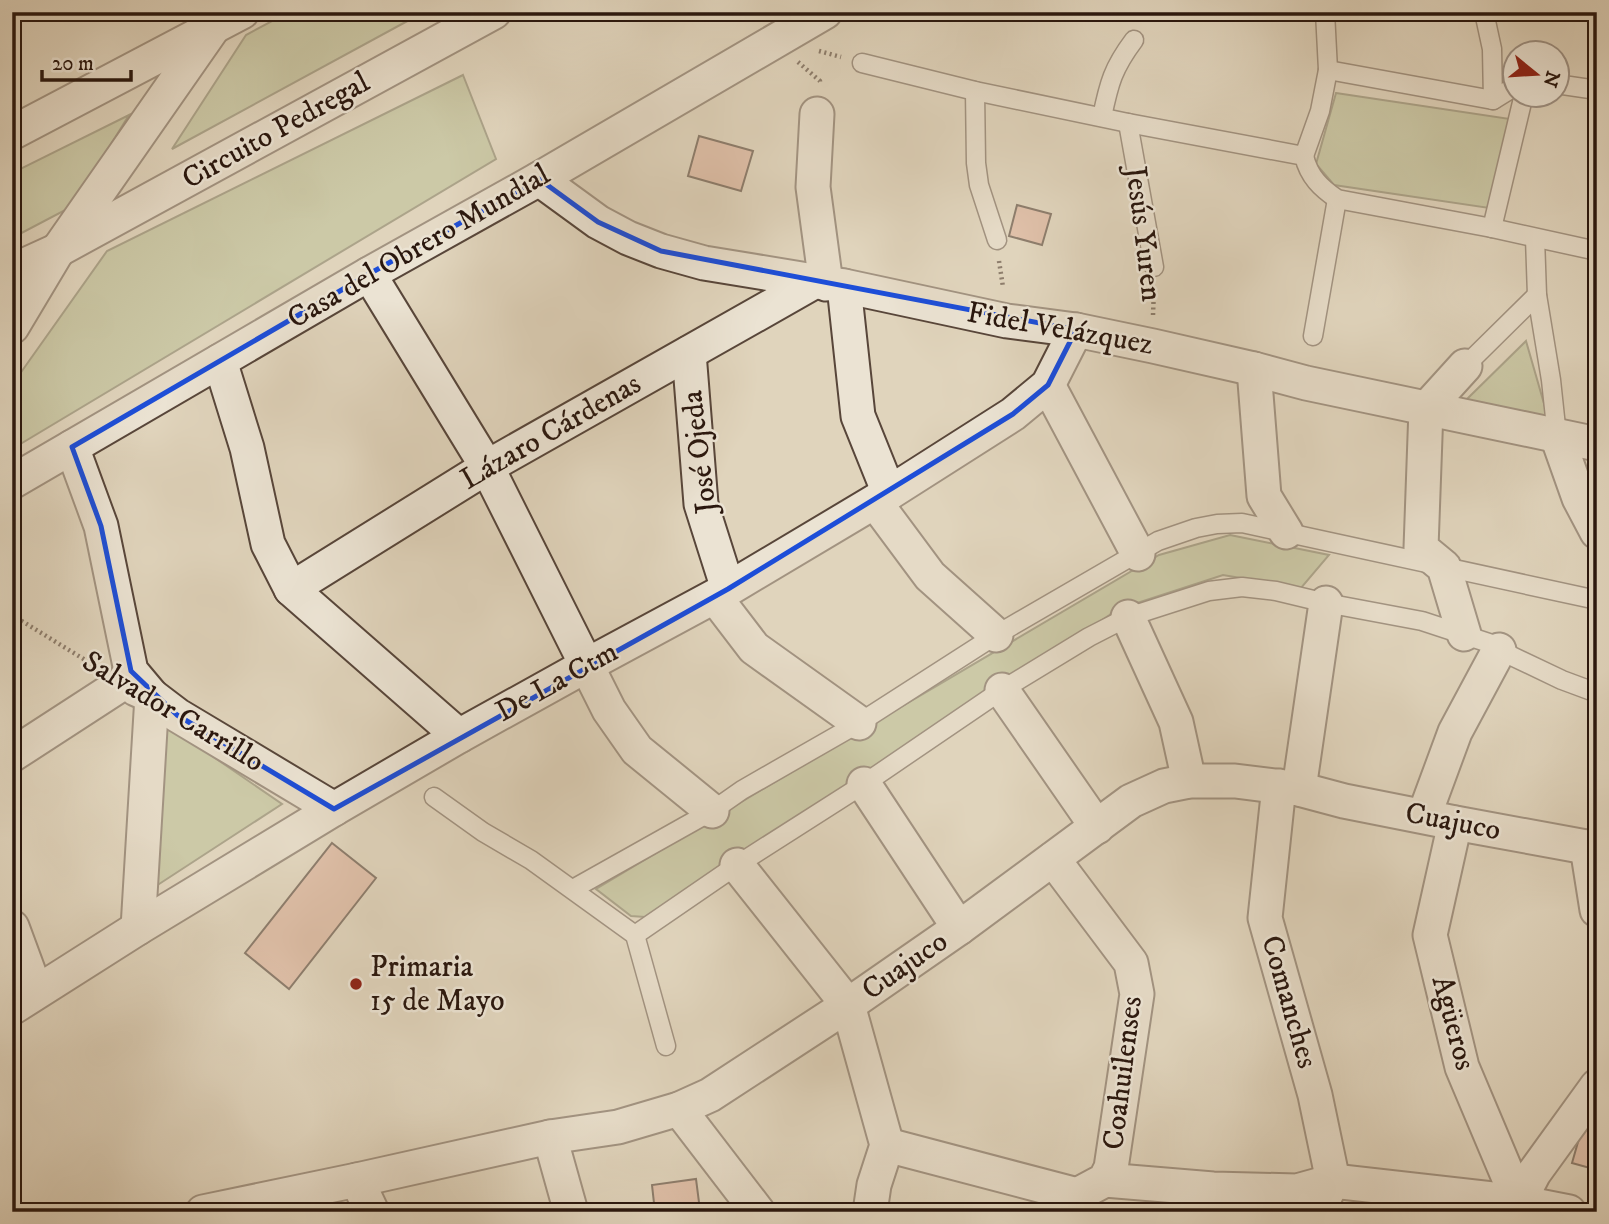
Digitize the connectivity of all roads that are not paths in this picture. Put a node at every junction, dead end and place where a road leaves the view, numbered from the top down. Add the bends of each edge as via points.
1 (494, 12) edge
2 (825, 12) edge
3 (1325, 12) edge
4 (1484, 12) edge
5 (228, 19) edge
6 (1134, 40) dead end
7 (862, 63) dead end
8 (1328, 69) junction
9 (1570, 86) edge
10 (975, 90) junction
11 (1597, 90) edge
12 (1500, 96) edge
13 (1493, 100) junction
14 (1521, 108) edge
15 (817, 114) dead end
16 (1102, 117) junction
17 (1128, 124) junction
18 (12, 133) edge
19 (1304, 156) junction
20 (539, 179) junction
21 (1337, 199) junction
22 (1492, 228) junction
23 (1535, 238) junction
24 (997, 240) road end
25 (58, 250) junction
26 (1597, 251) edge
27 (1154, 267) road end
28 (12, 271) edge
29 (369, 274) junction
30 (828, 284) junction
31 (1537, 295) junction
32 (12, 327) edge
33 (1076, 330) junction
34 (1313, 336) dead end
35 (689, 353) junction
36 (220, 361) junction
37 (1465, 366) joint
38 (1254, 369) junction
39 (1048, 385) junction
40 (1426, 409) junction
41 (1557, 436) junction
42 (1597, 444) edge
43 (72, 447) junction
44 (487, 467) junction
45 (12, 482) edge
46 (882, 498) junction
47 (1286, 532) junction
48 (1597, 532) edge
49 (1138, 554) junction
50 (1444, 567) junction
51 (291, 589) junction
52 (722, 593) junction
53 (1597, 600) edge
54 (1326, 603) junction
55 (1128, 617) junction
56 (1464, 634) junction
57 (996, 635) junction
58 (1499, 650) junction
59 (587, 665) junction
60 (135, 683) junction
61 (1002, 690) junction
62 (1597, 693) edge
63 (859, 723) junction
64 (459, 736) junction
65 (12, 755) edge
66 (1189, 781) junction
67 (864, 784) junction
68 (1289, 788) junction
69 (434, 797) dead end
70 (334, 810) junction
71 (712, 811) junction
72 (1440, 820) junction
73 (1097, 827) junction
74 (1592, 848) edge
75 (1052, 859) junction
76 (737, 865) junction
77 (573, 889) junction
78 (1597, 911) edge
79 (12, 927) edge
80 (138, 928) junction
81 (959, 928) junction
82 (635, 935) junction
83 (24, 1000) edge
84 (848, 1005) junction
85 (666, 1046) dead end
86 (1597, 1086) edge
87 (679, 1109) junction
88 (550, 1137) junction
89 (887, 1145) junction
90 (1332, 1181) junction
91 (356, 1196) edge
92 (1086, 1196) edge
93 (1516, 1208) edge
94 (203, 1212) edge
95 (372, 1212) edge
96 (571, 1212) edge
97 (758, 1212) edge
98 (870, 1212) edge
99 (1317, 1212) edge
100 (1569, 1212) edge

1 - 25 street, Circuito Pedregal
2 - 20 street, Casa del Obrero Mundial
3 - 8 lane
4 - 13 lane via 1492,49
5 - 18 street
5 - 25 street
6 - 16 lane via 1119,60
7 - 10 lane
8 - 13 lane
8 - 19 lane
9 - 11 lane
10 - 16 lane
10 - 24 lane via 979,185
12 - 13 lane
14 - 22 lane
15 - 30 street via 813,187
16 - 17 lane
17 - 19 lane
17 - 27 lane, Jesús Yuren
19 - 21 lane via 1314,179
20 - 29 street, Casa del Obrero Mundial
20 - 30 street, Fidel Velázquez via 598,222 661,251 705,264
21 - 22 lane
21 - 34 lane
22 - 23 lane
23 - 26 lane
23 - 31 lane
25 - 28 street, Circuito Pedregal
25 - 32 street
29 - 36 street, Casa del Obrero Mundial
29 - 44 street
30 - 33 street, Fidel Velázquez via 1007,321
30 - 35 street, Lázaro Cárdenas
30 - 46 street
31 - 37 lane
31 - 41 lane
33 - 38 street, Fidel Velázquez
33 - 39 street, De La Ctm
35 - 44 street, Lázaro Cárdenas
35 - 52 street, José Ojeda via 701,504
36 - 43 street, Casa del Obrero Mundial
36 - 51 street via 247,448 268,544
37 - 40 street
38 - 40 street, Fidel Velázquez
38 - 47 street via 1264,496
39 - 46 street, De La Ctm via 1013,414
39 - 49 street
40 - 41 street, Fidel Velázquez
40 - 50 street via 1421,548
41 - 42 street, Fidel Velázquez
41 - 48 street via 1579,499
43 - 45 street, Casa del Obrero Mundial
43 - 60 street via 101,526
44 - 51 street, Lázaro Cárdenas
44 - 59 street
46 - 52 street, De La Ctm
46 - 57 street via 930,576
47 - 49 lane via 1242,523 1217,524 1158,541
47 - 50 lane
49 - 57 lane
50 - 53 lane
50 - 56 street
51 - 64 street
52 - 59 street, De La Ctm
52 - 63 street, José Ojeda via 754,648
54 - 55 lane via 1242,587 1209,591
54 - 56 lane
54 - 68 street, Comanches
55 - 61 lane
55 - 66 street via 1176,722
56 - 58 lane
57 - 63 lane
58 - 62 lane
58 - 72 street, Agüeros via 1455,732
59 - 64 street, De La Ctm
59 - 71 street via 609,710 637,750
60 - 65 street
60 - 70 street, Salvador Carrillo via 177,716
60 - 80 street
61 - 67 lane
61 - 73 street
63 - 71 lane
64 - 70 street, De La Ctm
66 - 68 street, Cuajuco
66 - 73 street, Cuajuco via 1131,801
67 - 76 lane
67 - 81 street
68 - 72 street, Cuajuco
68 - 90 street, Comanches via 1265,918 1315,1095
69 - 77 lane
70 - 80 street, De La Ctm
71 - 77 lane
72 - 74 street, Cuajuco
72 - 93 street, Agüeros via 1430,935 1462,1067
73 - 75 street, Cuajuco
74 - 78 street
75 - 81 street, Cuajuco
75 - 92 street, Coahuilenses via 1131,963 1137,994 1111,1168
76 - 82 lane
76 - 84 street
77 - 82 lane
79 - 83 street
80 - 83 street, De La Ctm
81 - 84 street, Cuajuco
82 - 85 lane
84 - 87 street, Cuajuco via 710,1095
84 - 89 street
86 - 93 street via 1534,1173
87 - 88 street, Cuajuco via 618,1127
87 - 97 street
88 - 91 street, Cuajuco
88 - 96 street
89 - 92 street
89 - 98 street
90 - 92 street via 1297,1191 1213,1189
90 - 93 street
90 - 99 street
91 - 94 street, Cuajuco
91 - 95 street
93 - 100 street

